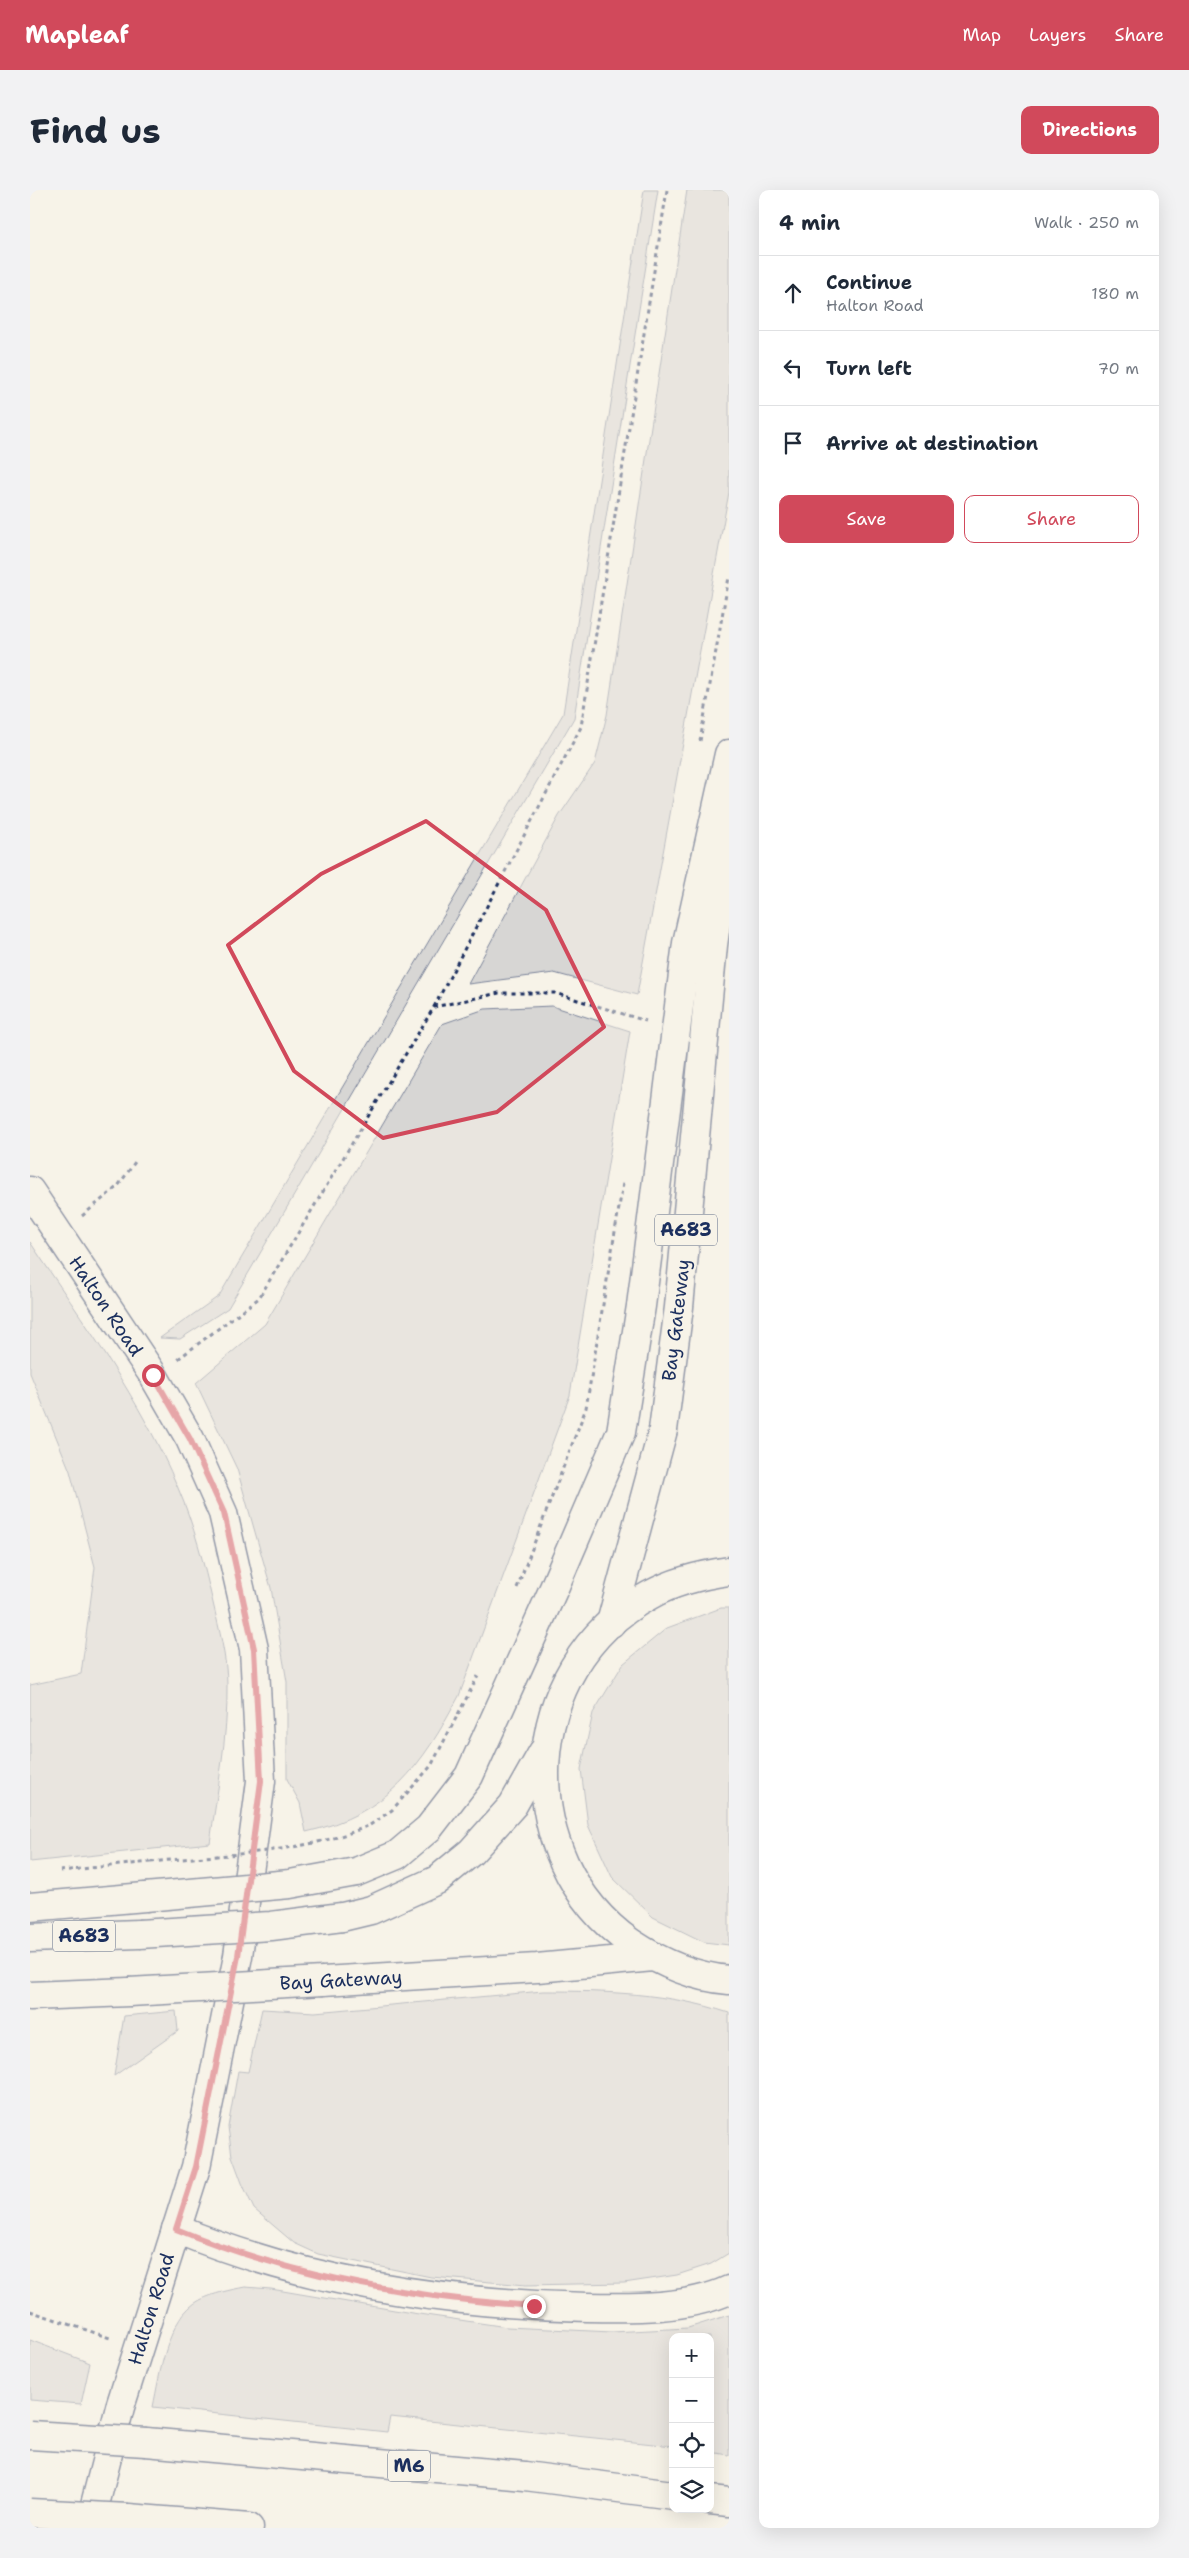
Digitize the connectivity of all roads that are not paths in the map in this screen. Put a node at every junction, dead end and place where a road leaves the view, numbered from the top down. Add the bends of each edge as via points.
1 (729, 754) edge
2 (729, 832) edge
3 (30, 1192) edge
4 (729, 1571) edge
5 (611, 1623) junction
6 (545, 1749) junction
7 (30, 1908) edge
8 (30, 1938) edge
9 (652, 1958) junction
10 (729, 1980) edge
11 (30, 1996) edge
12 (176, 2229) junction
13 (729, 2290) edge
14 (30, 2435) edge
15 (669, 2494) edge
16 (714, 2500) edge
17 (729, 2502) edge
18 (30, 2513) edge
19 (89, 2528) edge
20 (249, 2528) edge

1 - 7 main road, bridge via 687,943 621,1432 469,1776 430,1828 397,1855 356,1872 290,1884
2 - 5 main road, Bay Gateway / A683 via 713,945 679,1307 663,1430
3 - 12 main road, Halton Road via 153,1375 190,1439 224,1513 254,1649 261,1781 238,1956 196,2167
4 - 5 main road via 693,1577 649,1595
5 - 6 main road via 579,1659 556,1702
6 - 8 main road, A683, bridge via 513,1805 471,1852 437,1880 372,1910 342,1918 271,1926
6 - 9 main road via 544,1799 556,1847 579,1892 612,1929
9 - 10 main road via 688,1972
9 - 11 main road, Bay Gateway, bridge via 537,1968
12 - 13 main road via 338,2281 469,2302 638,2308 713,2298
12 - 19 main road, Halton Road via 120,2407
14 - 15 main road, M6, bridge via 146,2442 525,2476
16 - 17 main road
18 - 20 main road, bridge

